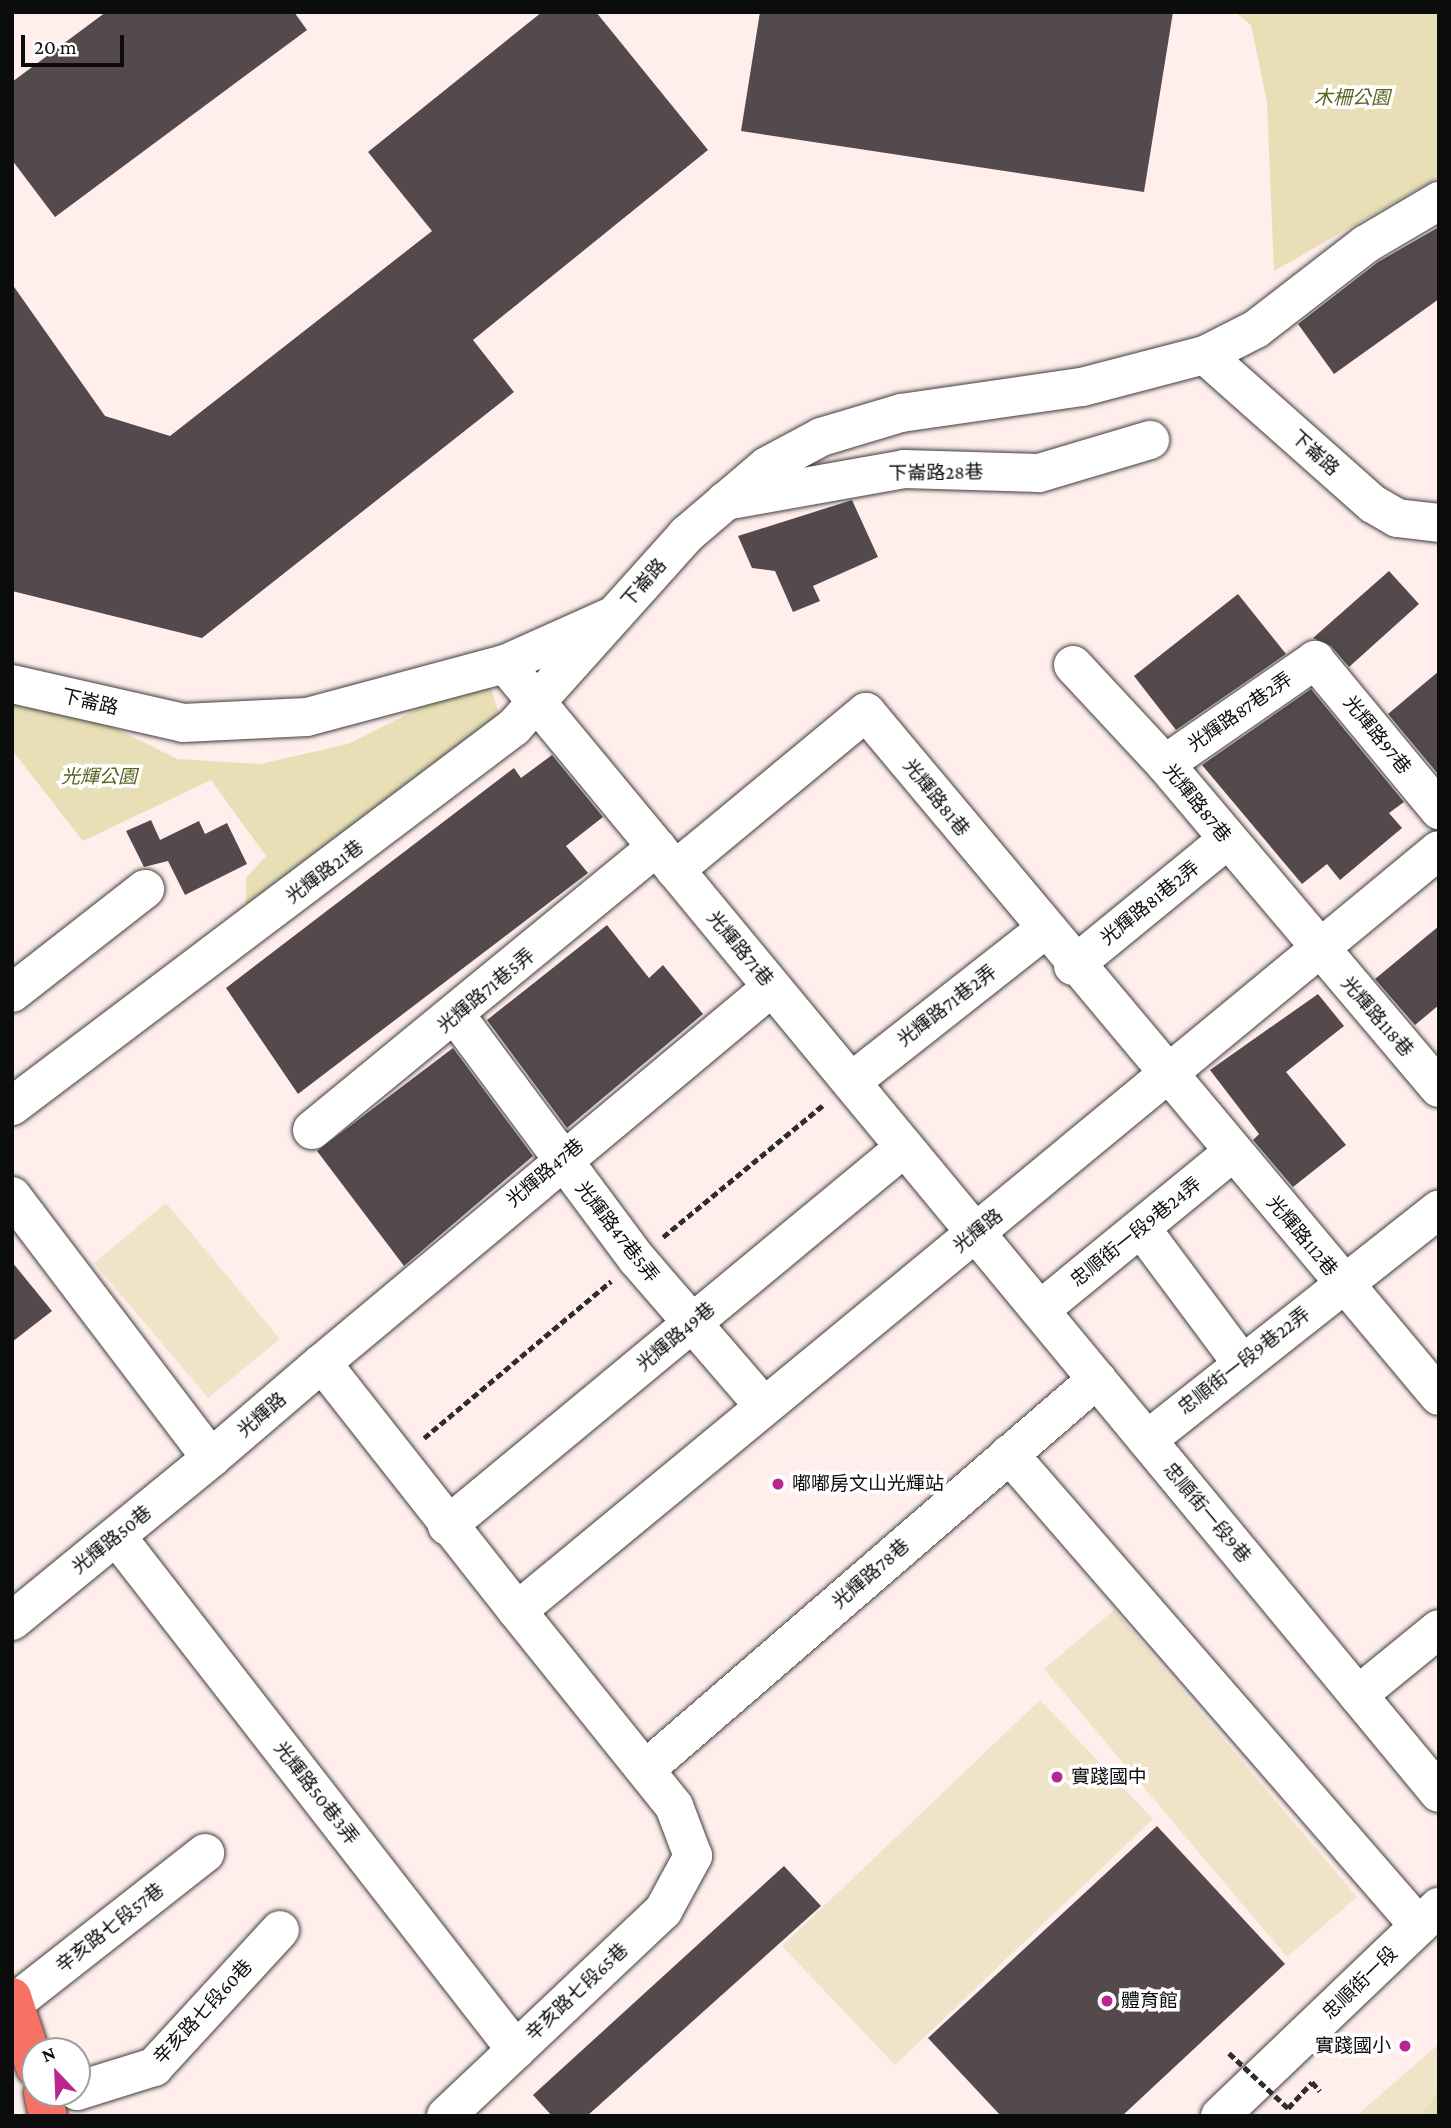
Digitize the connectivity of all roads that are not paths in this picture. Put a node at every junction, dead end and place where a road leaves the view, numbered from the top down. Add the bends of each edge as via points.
1 (1439, 201) edge
2 (1205, 355) junction
3 (1150, 440) dead end
4 (720, 502) junction
5 (1439, 523) edge
6 (617, 614) junction
7 (1315, 660) joint
8 (505, 664) junction
9 (1073, 665) dead end
10 (12, 684) edge
11 (539, 704) junction
12 (1165, 764) junction
13 (1439, 810) edge
14 (1227, 840) junction
15 (1439, 850) edge
16 (666, 859) junction
17 (145, 889) dead end
18 (1044, 930) junction
19 (1315, 946) junction
20 (1073, 966) junction
21 (772, 987) junction
22 (12, 993) edge
23 (457, 1017) junction
24 (1166, 1075) junction
25 (851, 1082) junction
26 (1439, 1088) edge
27 (12, 1106) edge
28 (313, 1130) dead end
29 (905, 1147) junction
30 (1232, 1153) junction
31 (561, 1159) junction
32 (12, 1196) edge
33 (1439, 1209) edge
34 (1141, 1228) junction
35 (976, 1233) junction
36 (1344, 1285) junction
37 (1040, 1310) junction
38 (692, 1324) junction
39 (1240, 1361) junction
40 (322, 1363) junction
41 (1097, 1379) junction
42 (1439, 1396) edge
43 (763, 1405) junction
44 (1147, 1440) junction
45 (1009, 1454) junction
46 (211, 1458) junction
47 (447, 1526) junction
48 (117, 1537) junction
49 (517, 1611) junction
50 (12, 1621) edge
51 (1439, 1629) edge
52 (1358, 1695) junction
53 (646, 1769) junction
54 (1439, 1793) edge
55 (205, 1853) dead end
56 (1429, 1916) edge
57 (280, 1930) dead end
58 (13, 2000) edge
59 (29, 2037) edge
60 (516, 2050) junction
61 (91, 2084) edge
62 (446, 2116) edge
63 (1220, 2116) edge

1 - 2 street, 下崙路 via 1366,244 1256,328
2 - 4 street, 下崙路 via 1082,387 887,417 821,437 767,466
2 - 5 street, 下崙路 via 1373,504 1397,518
3 - 4 street, 下崙路28巷 via 1039,474 904,469
4 - 6 street, 下崙路
6 - 8 street, 下崙路
6 - 11 street, 光輝路21巷
7 - 12 street, 光輝路87巷2弄
7 - 13 street, 光輝路97巷
8 - 10 street, 下崙路 via 307,717 183,723
8 - 11 street, 光輝路71巷
9 - 12 street, 光輝路87巷
11 - 16 street, 光輝路71巷
11 - 27 street, 光輝路21巷
12 - 14 street, 光輝路87巷
14 - 19 street, 光輝路87巷
14 - 20 street, 光輝路81巷2弄
15 - 19 street, 光輝路
16 - 18 street, 光輝路81巷 via 866,712
16 - 21 street, 光輝路71巷
16 - 23 street, 光輝路71巷5弄
17 - 22 street
18 - 20 street, 光輝路81巷
18 - 25 street, 光輝路71巷2弄
19 - 24 street, 光輝路
19 - 26 street, 光輝路118巷
20 - 24 street, 光輝路81巷
21 - 25 street, 光輝路71巷
21 - 31 street, 光輝路47巷
23 - 28 street, 光輝路71巷5弄
23 - 31 street, 光輝路47巷5弄
24 - 30 street, 光輝路112巷
24 - 35 street, 光輝路
25 - 29 street, 光輝路71巷
29 - 35 street, 光輝路71巷
29 - 38 street, 光輝路49巷
30 - 34 street, 忠順街一段9巷24弄
30 - 36 street, 光輝路112巷
31 - 38 street, 光輝路47巷5弄
31 - 40 street, 光輝路47巷
32 - 46 street
33 - 36 street, 忠順街一段9巷22弄
34 - 37 street, 忠順街一段9巷24弄
34 - 39 street
35 - 37 street, 忠順街一段9巷
35 - 43 street, 光輝路
36 - 39 street, 忠順街一段9巷22弄
36 - 42 street, 光輝路112巷
37 - 41 street, 忠順街一段9巷
38 - 43 street, 光輝路47巷5弄
38 - 47 street, 光輝路49巷
39 - 44 street, 忠順街一段9巷22弄
40 - 46 street, 光輝路
40 - 47 street
41 - 44 street, 忠順街一段9巷
41 - 45 street, 光輝路78巷
43 - 49 street, 光輝路
44 - 52 street, 忠順街一段9巷
45 - 53 street, 光輝路78巷
45 - 56 street
46 - 48 street, 光輝路50巷
47 - 49 street
48 - 50 street, 光輝路50巷
48 - 60 street, 光輝路50巷3弄
49 - 53 street
51 - 52 street
52 - 54 street, 忠順街一段9巷
53 - 60 street, 辛亥路七段65巷 via 681,1818 693,1856 663,1911
55 - 58 street, 辛亥路七段57巷
56 - 63 street, 忠順街一段
57 - 61 street, 辛亥路七段60巷 via 154,2067
58 - 59 main road
60 - 62 street, 辛亥路七段65巷

